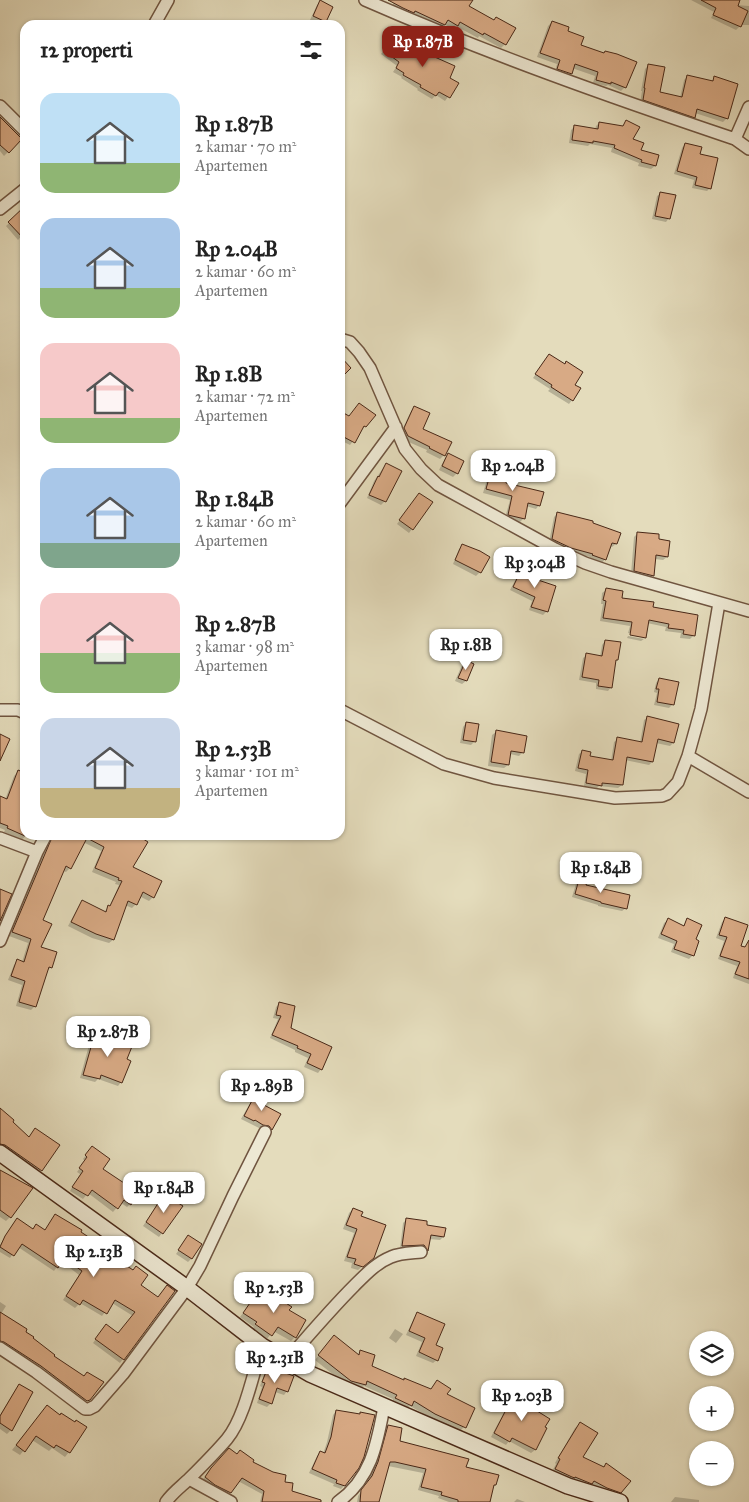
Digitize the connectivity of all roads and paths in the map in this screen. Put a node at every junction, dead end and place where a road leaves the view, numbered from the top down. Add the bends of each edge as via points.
1 (168, 0) edge
2 (365, 0) edge
3 (157, 20) edge
4 (0, 106) edge
5 (749, 107) edge
6 (20, 126) edge
7 (735, 139) junction
8 (749, 150) edge
9 (20, 193) edge
10 (0, 209) edge
11 (345, 340) edge
12 (396, 427) junction
13 (345, 496) edge
14 (718, 603) junction
15 (749, 611) edge
16 (0, 710) edge
17 (20, 711) edge
18 (345, 713) edge
19 (688, 756) junction
20 (749, 792) edge
21 (0, 838) edge
22 (43, 840) edge
23 (37, 852) junction
24 (0, 941) edge
25 (265, 1132) dead end
26 (0, 1153) edge
27 (421, 1252) dead end
28 (187, 1288) junction
29 (262, 1346) junction
30 (0, 1348) edge
31 (287, 1360) junction
32 (384, 1407) junction
33 (189, 1479) junction
34 (166, 1502) edge
35 (231, 1502) edge
36 (338, 1502) edge
37 (616, 1502) edge

1 - 3 street
2 - 7 street via 582,87
4 - 6 street
5 - 7 street
7 - 8 street
9 - 10 street
11 - 12 street via 350,342 370,368
12 - 13 street
12 - 14 street via 405,449 438,485 554,549 610,572
14 - 15 street
14 - 19 street via 700,709
16 - 17 street
18 - 19 street via 444,764 494,778 615,798 667,794 678,782
19 - 20 street
21 - 23 street
22 - 23 street
23 - 24 street
25 - 28 street
26 - 28 main road
27 - 31 street via 391,1257 370,1270
28 - 29 main road
28 - 30 street via 92,1408 84,1409
29 - 31 main road
29 - 33 street via 236,1426
31 - 32 main road via 310,1374
32 - 36 street via 377,1444 363,1478 348,1496
32 - 37 main road via 568,1486
33 - 34 street
33 - 35 street

